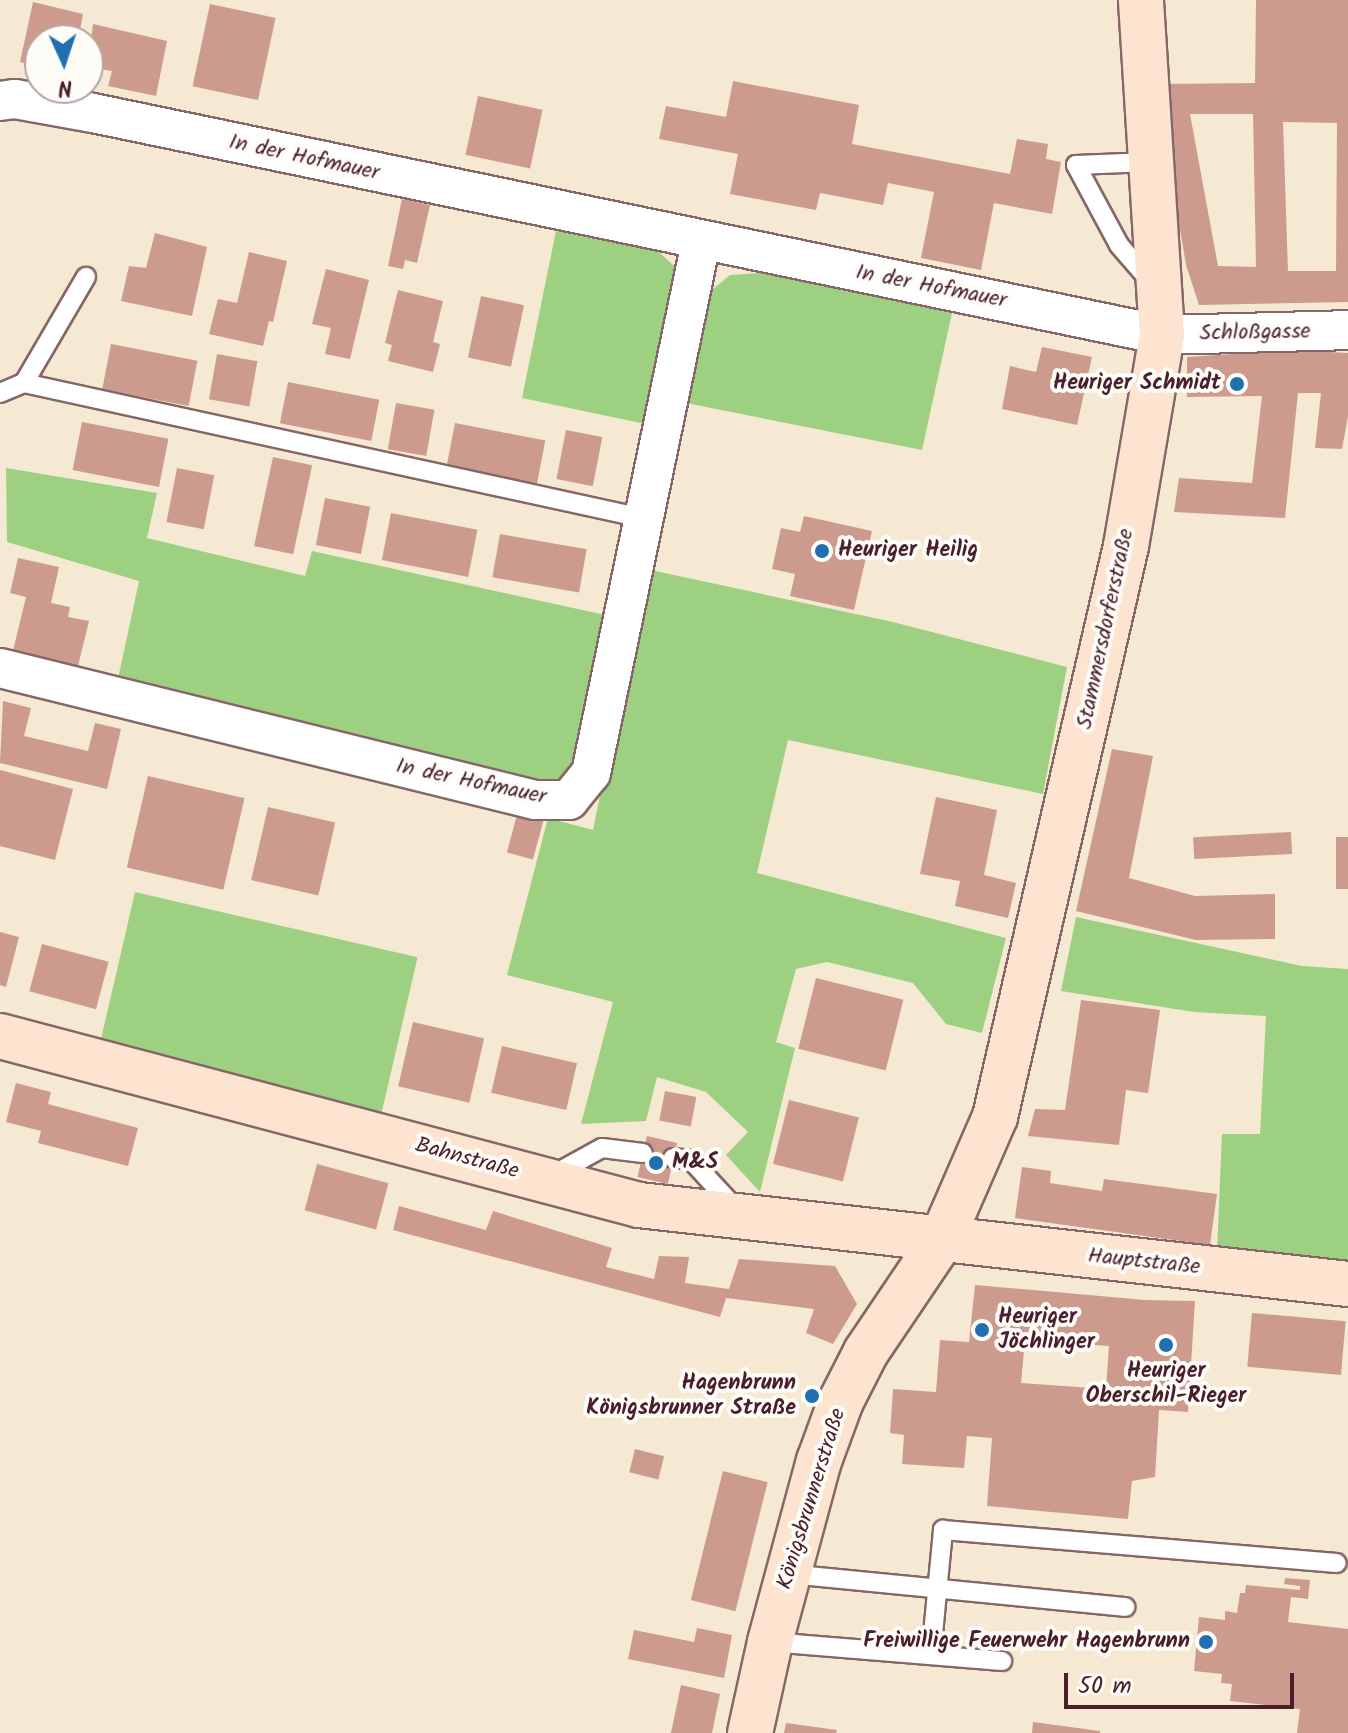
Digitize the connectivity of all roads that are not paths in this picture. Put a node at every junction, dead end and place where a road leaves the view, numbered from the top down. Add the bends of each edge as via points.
1 (1141, 0) edge
2 (0, 101) edge
3 (1150, 162) junction
4 (701, 242) junction
5 (86, 277) dead end
6 (1161, 314) junction
7 (1348, 330) edge
8 (24, 383) junction
9 (0, 393) edge
10 (642, 518) junction
11 (0, 668) edge
12 (0, 1036) edge
13 (643, 1153) dead end
14 (673, 1158) dead end
15 (545, 1180) junction
16 (744, 1217) junction
17 (941, 1241) junction
18 (1348, 1284) edge
19 (1337, 1563) dead end
20 (789, 1574) junction
21 (937, 1588) junction
22 (1125, 1607) dead end
23 (770, 1642) junction
24 (931, 1655) junction
25 (1002, 1661) dead end
26 (750, 1733) edge

1 - 3 street, Stammersdorferstraße
2 - 4 street, In der Hofmauer via 93,113
3 - 6 street, Stammersdorferstraße
3 - 6 lane via 1076,165
4 - 6 street, In der Hofmauer
4 - 10 street, In der Hofmauer
5 - 8 lane
6 - 7 street, Schloßgasse
6 - 17 street, Stammersdorferstraße via 1126,546 995,1117
8 - 9 lane
8 - 10 lane
10 - 11 street, In der Hofmauer via 591,773 569,800 535,800
12 - 15 street, Bahnstraße
13 - 15 lane via 602,1148
14 - 16 lane via 691,1160
15 - 16 street, Bahnstraße via 639,1205
16 - 17 street, Bahnstraße
17 - 18 street, Hauptstraße
17 - 20 street, Königsbrunnerstraße via 866,1352 841,1401
19 - 21 lane via 943,1530
20 - 21 lane
20 - 23 street, Königsbrunnerstraße
21 - 22 lane
21 - 24 lane
23 - 24 lane
23 - 26 street, Königsbrunnerstraße
24 - 25 lane

